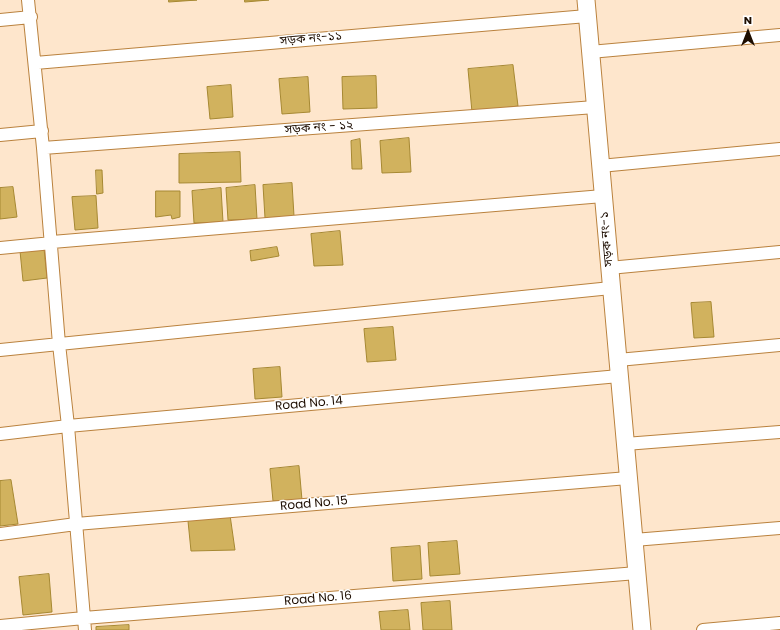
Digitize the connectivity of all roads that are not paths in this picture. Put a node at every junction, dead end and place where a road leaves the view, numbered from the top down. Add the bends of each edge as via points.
1 (28, 0) edge
2 (586, 8) edge
3 (31, 17) junction
4 (0, 20) edge
5 (780, 35) edge
6 (590, 52) junction
7 (35, 63) junction
8 (595, 107) junction
9 (42, 131) junction
10 (0, 135) edge
11 (43, 148) junction
12 (780, 149) edge
13 (600, 166) junction
14 (603, 196) junction
15 (52, 242) junction
16 (0, 248) edge
17 (780, 252) edge
18 (609, 268) junction
19 (611, 288) junction
20 (59, 344) junction
21 (780, 345) edge
22 (0, 350) edge
23 (618, 360) junction
24 (619, 376) junction
25 (68, 426) junction
26 (780, 432) edge
27 (0, 434) edge
28 (625, 444) junction
29 (628, 478) junction
30 (76, 524) junction
31 (780, 528) edge
32 (0, 534) edge
33 (634, 540) junction
34 (637, 572) junction
35 (780, 623) edge
36 (85, 624) edge
37 (0, 626) edge
38 (642, 630) edge
39 (703, 630) edge

1 - 3 street
2 - 6 street, সড়ক নং-১
2 - 7 street, সড়ক নং-১১
3 - 4 street
3 - 7 street
5 - 6 street
6 - 8 street, সড়ক নং-১
7 - 9 street
8 - 11 street, সড়ক নং - ১২
8 - 13 street, সড়ক নং-১
9 - 10 street
9 - 11 street
11 - 15 street
12 - 13 street
13 - 14 street, সড়ক নং-১
14 - 15 street
14 - 18 street, সড়ক নং-১
15 - 16 street
15 - 20 street
17 - 18 street
18 - 19 street, সড়ক নং-১
19 - 20 street
19 - 23 street, সড়ক নং-১
20 - 22 street
20 - 25 street
21 - 23 street
23 - 24 street, সড়ক নং-১
24 - 25 street, Road No. 14
24 - 28 street, সড়ক নং-১
25 - 27 street, Road No. 14
25 - 30 street
26 - 28 street
28 - 29 street, সড়ক নং-১
29 - 30 street, Road No. 15
29 - 33 street, সড়ক নং-১
30 - 32 street, Road No. 15
30 - 36 street
31 - 33 street
33 - 34 street, সড়ক নং-১
34 - 36 street, Road No. 16
34 - 38 street, সড়ক নং-১
35 - 39 street
36 - 37 street, Road No. 16

